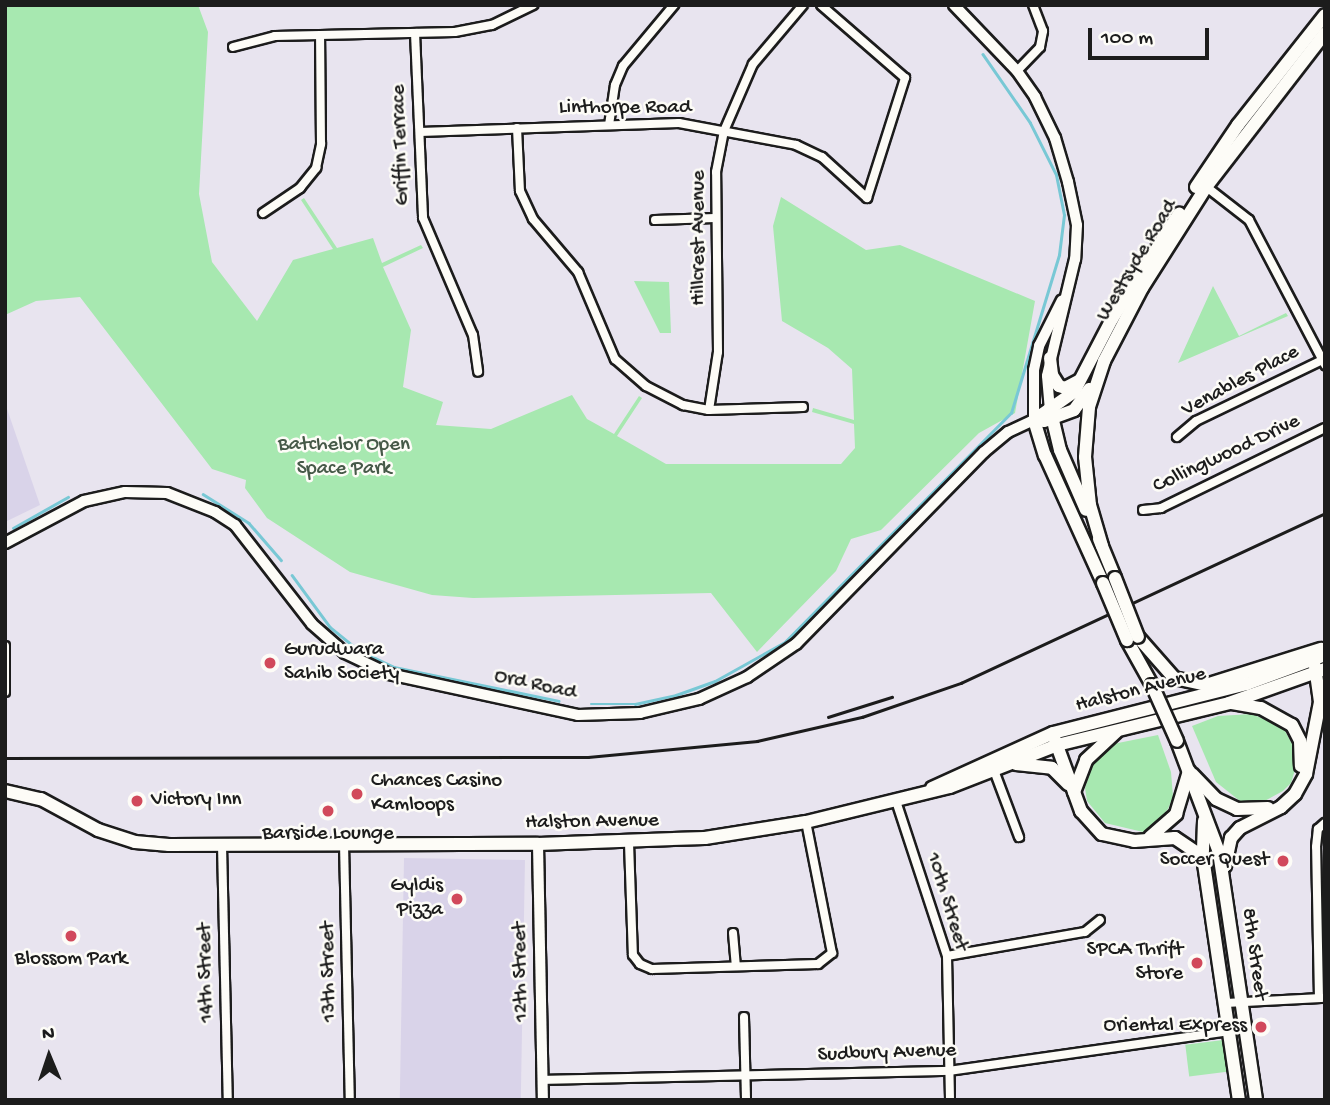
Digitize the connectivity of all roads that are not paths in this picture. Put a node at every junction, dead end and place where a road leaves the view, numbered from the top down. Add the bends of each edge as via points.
1 (533, 5) edge
2 (674, 5) edge
3 (803, 5) edge
4 (821, 5) edge
5 (954, 5) edge
6 (1033, 5) edge
7 (1325, 15) edge
8 (415, 33) junction
9 (1325, 33) edge
10 (320, 36) junction
11 (233, 47) dead end
12 (1017, 71) junction
13 (609, 125) junction
14 (517, 128) junction
15 (724, 131) junction
16 (420, 132) junction
17 (1203, 184) junction
18 (263, 213) dead end
19 (715, 218) junction
20 (655, 220) dead end
21 (1062, 300) junction
22 (1051, 358) junction
23 (1104, 361) junction
24 (1323, 363) edge
25 (478, 372) dead end
26 (1084, 376) junction
27 (803, 408) dead end
28 (1049, 408) junction
29 (709, 410) junction
30 (1034, 420) junction
31 (1051, 422) junction
32 (1325, 428) edge
33 (1177, 437) dead end
34 (1143, 510) dead end
35 (5, 544) edge
36 (1102, 546) junction
37 (1109, 580) junction
38 (1133, 638) junction
39 (5, 646) edge
40 (1325, 648) edge
41 (1320, 664) edge
42 (5, 692) edge
43 (1322, 697) edge
44 (1228, 703) junction
45 (1121, 728) junction
46 (1055, 739) junction
47 (1010, 764) junction
48 (992, 765) junction
49 (1189, 771) junction
50 (5, 791) edge
51 (1074, 793) junction
52 (895, 801) junction
53 (1204, 817) junction
54 (806, 822) junction
55 (1325, 823) edge
56 (1019, 836) dead end
57 (1149, 838) junction
58 (629, 843) junction
59 (344, 844) junction
60 (222, 845) junction
61 (538, 845) junction
62 (1203, 857) junction
63 (1224, 887) junction
64 (1100, 920) dead end
65 (733, 933) dead end
66 (947, 956) junction
67 (736, 965) junction
68 (1322, 998) edge
69 (1240, 1002) junction
70 (1225, 1003) junction
71 (744, 1017) dead end
72 (1229, 1031) junction
73 (949, 1071) junction
74 (746, 1076) junction
75 (543, 1080) junction
76 (228, 1100) edge
77 (350, 1100) edge
78 (543, 1100) edge
79 (746, 1100) edge
80 (950, 1100) edge
81 (1239, 1100) edge
82 (1255, 1100) edge

1 - 8 street via 492,25
2 - 13 street via 623,66
3 - 15 street, Hillcrest Avenue via 753,64
4 - 15 street, Linthorpe Road via 905,78 867,198 822,157 796,145
5 - 12 street
6 - 12 street via 1043,31 1040,47
7 - 17 main road, Westsyde Road
8 - 10 street
8 - 16 street, Griffin Terrace
9 - 17 main road, Westsyde Road
10 - 11 street via 275,36
10 - 18 street via 321,144 316,168 300,188
12 - 21 street via 1055,138 1068,181 1076,247
13 - 14 street, Linthorpe Road
13 - 15 street, Linthorpe Road via 679,122
14 - 16 street, Linthorpe Road
14 - 29 street via 520,191 533,219 578,272 615,359 646,386 683,405
15 - 19 street, Hillcrest Avenue via 716,173
16 - 25 street, Griffin Terrace via 423,218 473,335
17 - 23 main road, Westsyde Road
17 - 24 street via 1249,220
17 - 26 main road, Westsyde Road via 1112,319
19 - 20 street
19 - 29 street, Hillcrest Avenue via 718,352
21 - 22 street
21 - 30 street via 1039,345
22 - 26 main road via 1052,375 1059,386 1074,385
22 - 28 street
23 - 31 main road via 1083,401
23 - 36 main road, Westsyde Road via 1089,407 1085,457 1090,505
24 - 33 street, Venables Place via 1196,421
26 - 28 main road, Westsyde Road via 1074,392
27 - 29 street
28 - 30 main road, Westsyde Road
28 - 31 main road, 8th Street
30 - 31 main road
30 - 35 street, Ord Road via 1008,432 984,452 796,644 747,677 699,699 640,713 578,715 389,674 345,653 312,624 235,525 215,512 167,494 125,492 84,501
30 - 37 main road, 8th Street via 1045,455
31 - 36 main road, 8th Street
32 - 34 street, Collingwood Drive via 1161,508
36 - 37 main road, 8th Street
37 - 38 main road, 8th Street, bridge
38 - 40 main road via 1174,678 1197,684
38 - 49 main road, 8th Street, bridge
39 - 42 street
41 - 43 main road
41 - 44 main road, Halston Avenue
41 - 46 main road, Halston Avenue
43 - 63 main road via 1306,774 1296,794 1231,838
44 - 45 main road, Halston Avenue
44 - 49 main road via 1261,708 1292,725 1304,756 1296,785 1272,807 1246,811 1216,799
45 - 46 main road, Halston Avenue
45 - 51 main road via 1086,760
46 - 47 main road, Halston Avenue
46 - 48 main road, Halston Avenue
46 - 51 main road
47 - 48 main road, Halston Avenue
47 - 51 main road via 1052,768
48 - 52 main road, Halston Avenue via 950,788 932,788
48 - 56 street
49 - 53 main road, 8th Street
49 - 57 main road via 1176,814
50 - 60 main road, Halston Avenue via 41,799 98,830 135,842
51 - 57 main road via 1081,811 1102,834 1118,839
52 - 54 main road, Halston Avenue
52 - 66 street, 10th Street
53 - 62 main road, 8th Street
53 - 63 main road, 8th Street via 1219,852
54 - 58 main road, Halston Avenue
54 - 67 street via 831,958 818,964
55 - 68 street via 1318,829 1316,847
57 - 62 main road via 1184,841
58 - 61 main road, Halston Avenue
58 - 67 street via 633,955 640,964 652,969
59 - 60 main road, Halston Avenue
59 - 61 main road, Halston Avenue
59 - 77 street, 13th Street
60 - 76 street, 14th Street
61 - 75 street, 12th Street
62 - 70 main road, 8th Street
63 - 69 main road, 8th Street
64 - 66 street via 1085,932
65 - 67 street
66 - 73 street, 10th Street
68 - 69 street
69 - 70 street
69 - 82 main road, 8th Street
70 - 72 main road, 8th Street
71 - 74 street
72 - 73 street, Sudbury Avenue
72 - 81 main road, 8th Street
73 - 74 street, Sudbury Avenue
73 - 80 street, 10th Street
74 - 75 street, Sudbury Avenue
74 - 79 street
75 - 78 street, 12th Street

